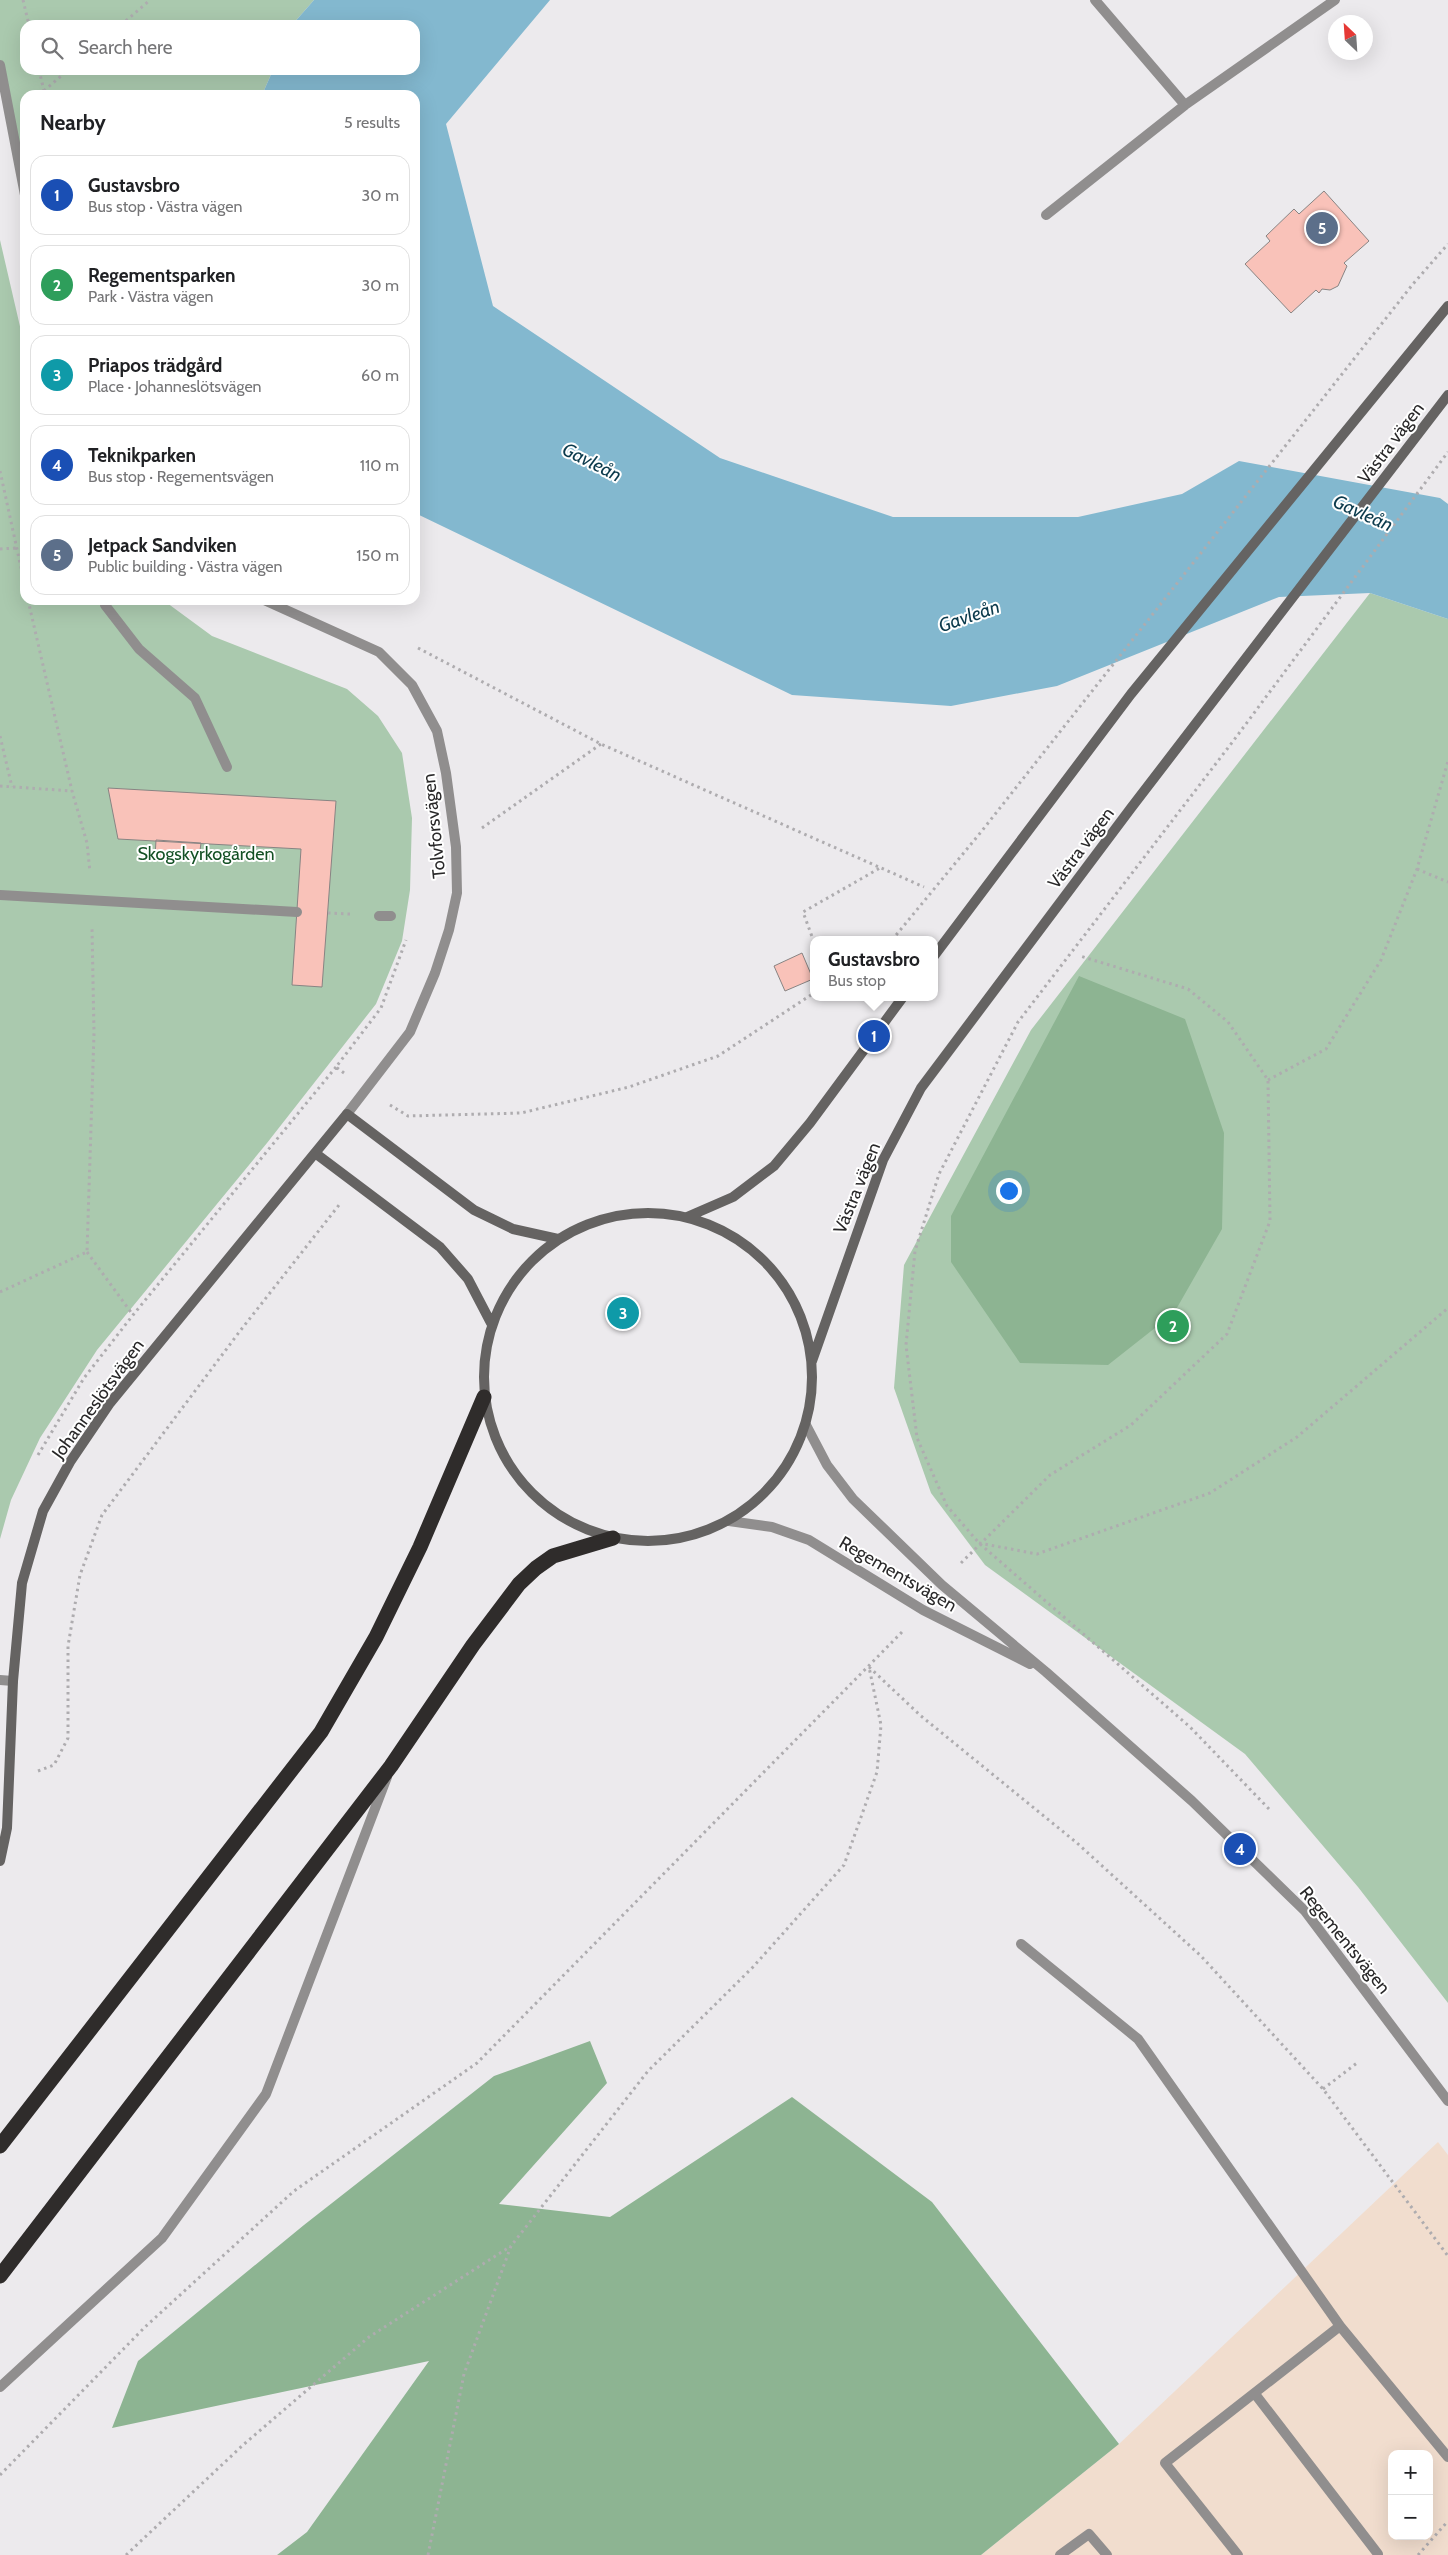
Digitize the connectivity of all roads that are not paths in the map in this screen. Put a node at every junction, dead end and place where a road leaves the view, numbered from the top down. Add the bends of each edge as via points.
1 (1095, 0) edge
2 (1335, 0) edge
3 (0, 65) edge
4 (1184, 105) junction
5 (20, 169) edge
6 (1046, 215) dead end
7 (1448, 306) edge
8 (1448, 395) edge
9 (105, 605) edge
10 (275, 605) edge
11 (227, 767) dead end
12 (0, 895) edge
13 (297, 912) dead end
14 (378, 916) dead end
15 (392, 916) dead end
16 (938, 951) edge
17 (900, 1001) edge
18 (347, 1114) junction
19 (315, 1153) junction
20 (687, 1217) junction
21 (558, 1239) junction
22 (492, 1323) junction
23 (812, 1361) junction
24 (484, 1396) junction
25 (806, 1426) junction
26 (729, 1520) junction
27 (613, 1538) junction
28 (1046, 1672) junction
29 (0, 1680) edge
30 (13, 1681) junction
31 (392, 1766) junction
32 (0, 1861) edge
33 (1021, 1944) dead end
34 (1448, 2101) edge
35 (0, 2146) edge
36 (0, 2276) edge
37 (1340, 2326) junction
38 (0, 2387) edge
39 (1255, 2394) junction
40 (1448, 2457) edge
41 (1378, 2554) edge
42 (1060, 2555) edge
43 (1106, 2555) edge
44 (1238, 2555) edge

1 - 4 street
2 - 4 street
3 - 5 street
4 - 6 street
7 - 16 main road via 1132,694
8 - 23 main road, Västra vägen via 921,1088 883,1160
9 - 11 street via 139,649 194,698
10 - 18 street, Tolvforsvägen via 379,652 412,686 437,731 446,773 456,847 457,893 449,930 410,1032
12 - 13 street
14 - 15 street
17 - 20 main road via 810,1123 774,1166 733,1197
18 - 19 main road, Johanneslötsvägen
18 - 21 main road via 474,1210 513,1229
19 - 22 main road via 440,1247 468,1279
19 - 30 main road, Johanneslötsvägen via 110,1403 70,1462 43,1511 22,1583
20 - 21 main road via 654,1212 620,1215 588,1223
20 - 23 main road via 725,1231 758,1254 785,1284 803,1321
21 - 22 main road via 530,1262 507,1291
22 - 24 main road via 484,1359
23 - 25 main road via 812,1393
24 - 27 main road via 493,1436 513,1472 540,1502 574,1525
24 - 35 highway via 420,1547 385,1619 321,1732
25 - 26 main road via 794,1454 777,1480 755,1503
25 - 28 street, Regementsvägen via 827,1465 853,1499 942,1585
26 - 27 main road via 692,1536 653,1542
26 - 28 street, Regementsvägen via 772,1527 809,1540 923,1610
27 - 31 highway via 553,1556 527,1575 473,1645
28 - 34 street, Regementsvägen via 1192,1801 1305,1911
29 - 30 street
30 - 32 main road, Johanneslötsvägen via 7,1828
31 - 36 highway
31 - 38 street via 266,2094 162,2238
33 - 37 street via 1138,2039
37 - 39 street
37 - 40 street
39 - 41 street
39 - 44 street via 1165,2463
42 - 43 street via 1089,2534

